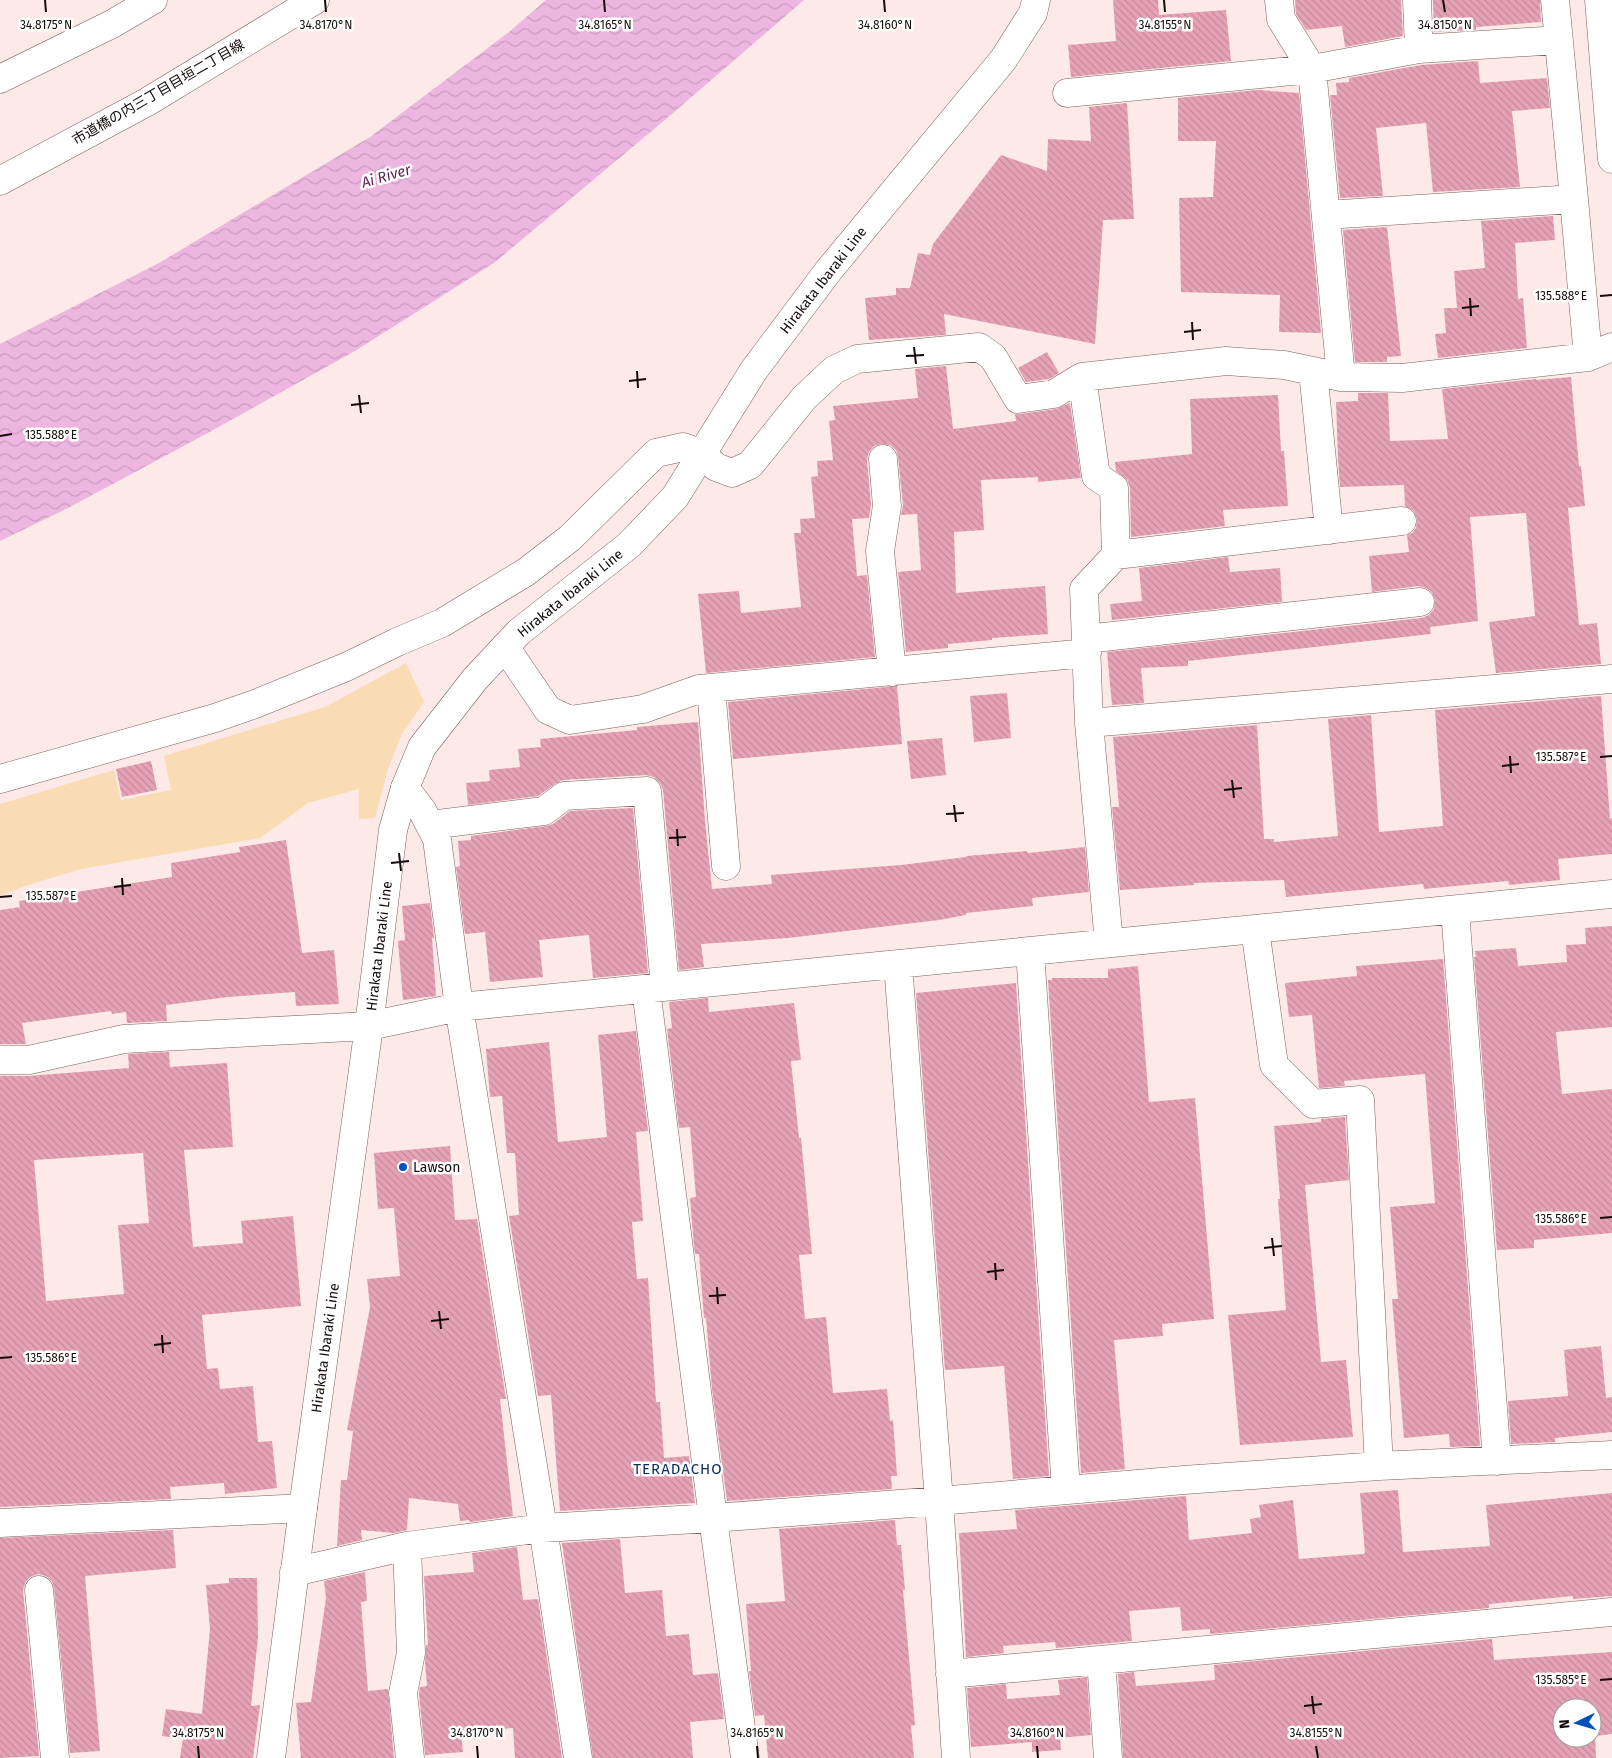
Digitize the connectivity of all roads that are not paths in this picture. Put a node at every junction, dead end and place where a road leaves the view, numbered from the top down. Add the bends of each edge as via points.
1 (153, 0) edge
2 (314, 0) edge
3 (1036, 0) edge
4 (1279, 0) edge
5 (1417, 0) edge
6 (1554, 0) edge
7 (1599, 0) edge
8 (1558, 40) junction
9 (1419, 49) junction
10 (1312, 69) junction
11 (0, 79) edge
12 (1067, 93) dead end
13 (1612, 159) edge
14 (0, 181) edge
15 (1574, 199) junction
16 (1326, 215) junction
17 (1600, 352) edge
18 (1313, 371) junction
19 (1082, 377) junction
20 (1340, 377) junction
21 (700, 453) junction
22 (883, 459) dead end
23 (1402, 520) dead end
24 (1329, 530) junction
25 (1116, 555) junction
26 (1420, 602) dead end
27 (1086, 646) junction
28 (505, 647) junction
29 (892, 672) junction
30 (1612, 679) edge
31 (711, 688) junction
32 (1089, 723) junction
33 (0, 779) edge
34 (405, 788) junction
35 (430, 825) junction
36 (726, 866) dead end
37 (1612, 894) edge
38 (1455, 910) junction
39 (1255, 929) junction
40 (1109, 943) junction
41 (1030, 951) junction
42 (898, 964) junction
43 (655, 987) junction
44 (459, 1007) junction
45 (369, 1026) junction
46 (0, 1060) edge
47 (1612, 1455) edge
48 (1497, 1461) junction
49 (1379, 1466) junction
50 (1066, 1490) junction
51 (939, 1501) junction
52 (303, 1508) junction
53 (712, 1518) junction
54 (0, 1523) edge
55 (543, 1528) junction
56 (407, 1546) junction
57 (294, 1572) junction
58 (39, 1590) dead end
59 (1612, 1612) edge
60 (1102, 1660) junction
61 (950, 1674) junction
62 (55, 1758) edge
63 (271, 1758) edge
64 (410, 1758) edge
65 (578, 1758) edge
66 (745, 1758) edge
67 (956, 1758) edge
68 (1108, 1758) edge

1 - 11 street via 112,24
2 - 14 street, 市道橋の内三丁目目垣二丁目線 via 147,102
3 - 21 street, Hirakata Ibaraki Line via 1033,12 1003,60 829,270 754,370
4 - 10 street via 1281,19
5 - 9 street
6 - 8 street
7 - 13 street
8 - 9 street
8 - 15 street
9 - 10 street
10 - 12 street
10 - 16 street
15 - 16 street
15 - 17 street
16 - 20 street
17 - 20 street via 1402,378
18 - 19 street via 1284,365 1226,361
18 - 20 street
18 - 24 street
19 - 21 street via 1054,394 1018,399 993,356 979,347 857,359 834,370 804,398 750,465 732,473 716,467
19 - 25 street via 1096,476 1114,488
21 - 28 street, Hirakata Ibaraki Line via 675,497 629,545 519,632
21 - 33 street via 683,447 656,453 570,538 526,572 442,623 255,704
22 - 29 street via 887,506 880,552
23 - 24 street
24 - 25 street
25 - 27 street via 1084,589
26 - 27 street
27 - 29 street
27 - 32 street
28 - 31 street via 548,710 570,720 643,709
28 - 34 street, Hirakata Ibaraki Line via 475,679 422,747
29 - 31 street
30 - 32 street
31 - 36 street
32 - 40 street
34 - 35 street
34 - 45 street, Hirakata Ibaraki Line via 393,830
35 - 43 street via 544,812 564,796 647,791
35 - 44 street via 437,839
37 - 38 street
38 - 39 street
38 - 48 street
39 - 40 street
39 - 49 street via 1274,1066 1313,1104 1360,1100
40 - 41 street
41 - 42 street
41 - 50 street
42 - 43 street
42 - 51 street
43 - 44 street
43 - 53 street
44 - 45 street
44 - 55 street
45 - 46 street via 124,1039 28,1060
45 - 52 street, Hirakata Ibaraki Line
47 - 48 street
48 - 49 street
49 - 50 street
50 - 51 street
51 - 53 street
51 - 61 street
52 - 54 street
52 - 57 street, Hirakata Ibaraki Line
53 - 55 street
53 - 66 street
55 - 56 street
55 - 65 street
56 - 57 street
56 - 64 street via 411,1653 403,1693
57 - 63 street, Hirakata Ibaraki Line
58 - 62 street
59 - 60 street
60 - 61 street
60 - 68 street
61 - 67 street

